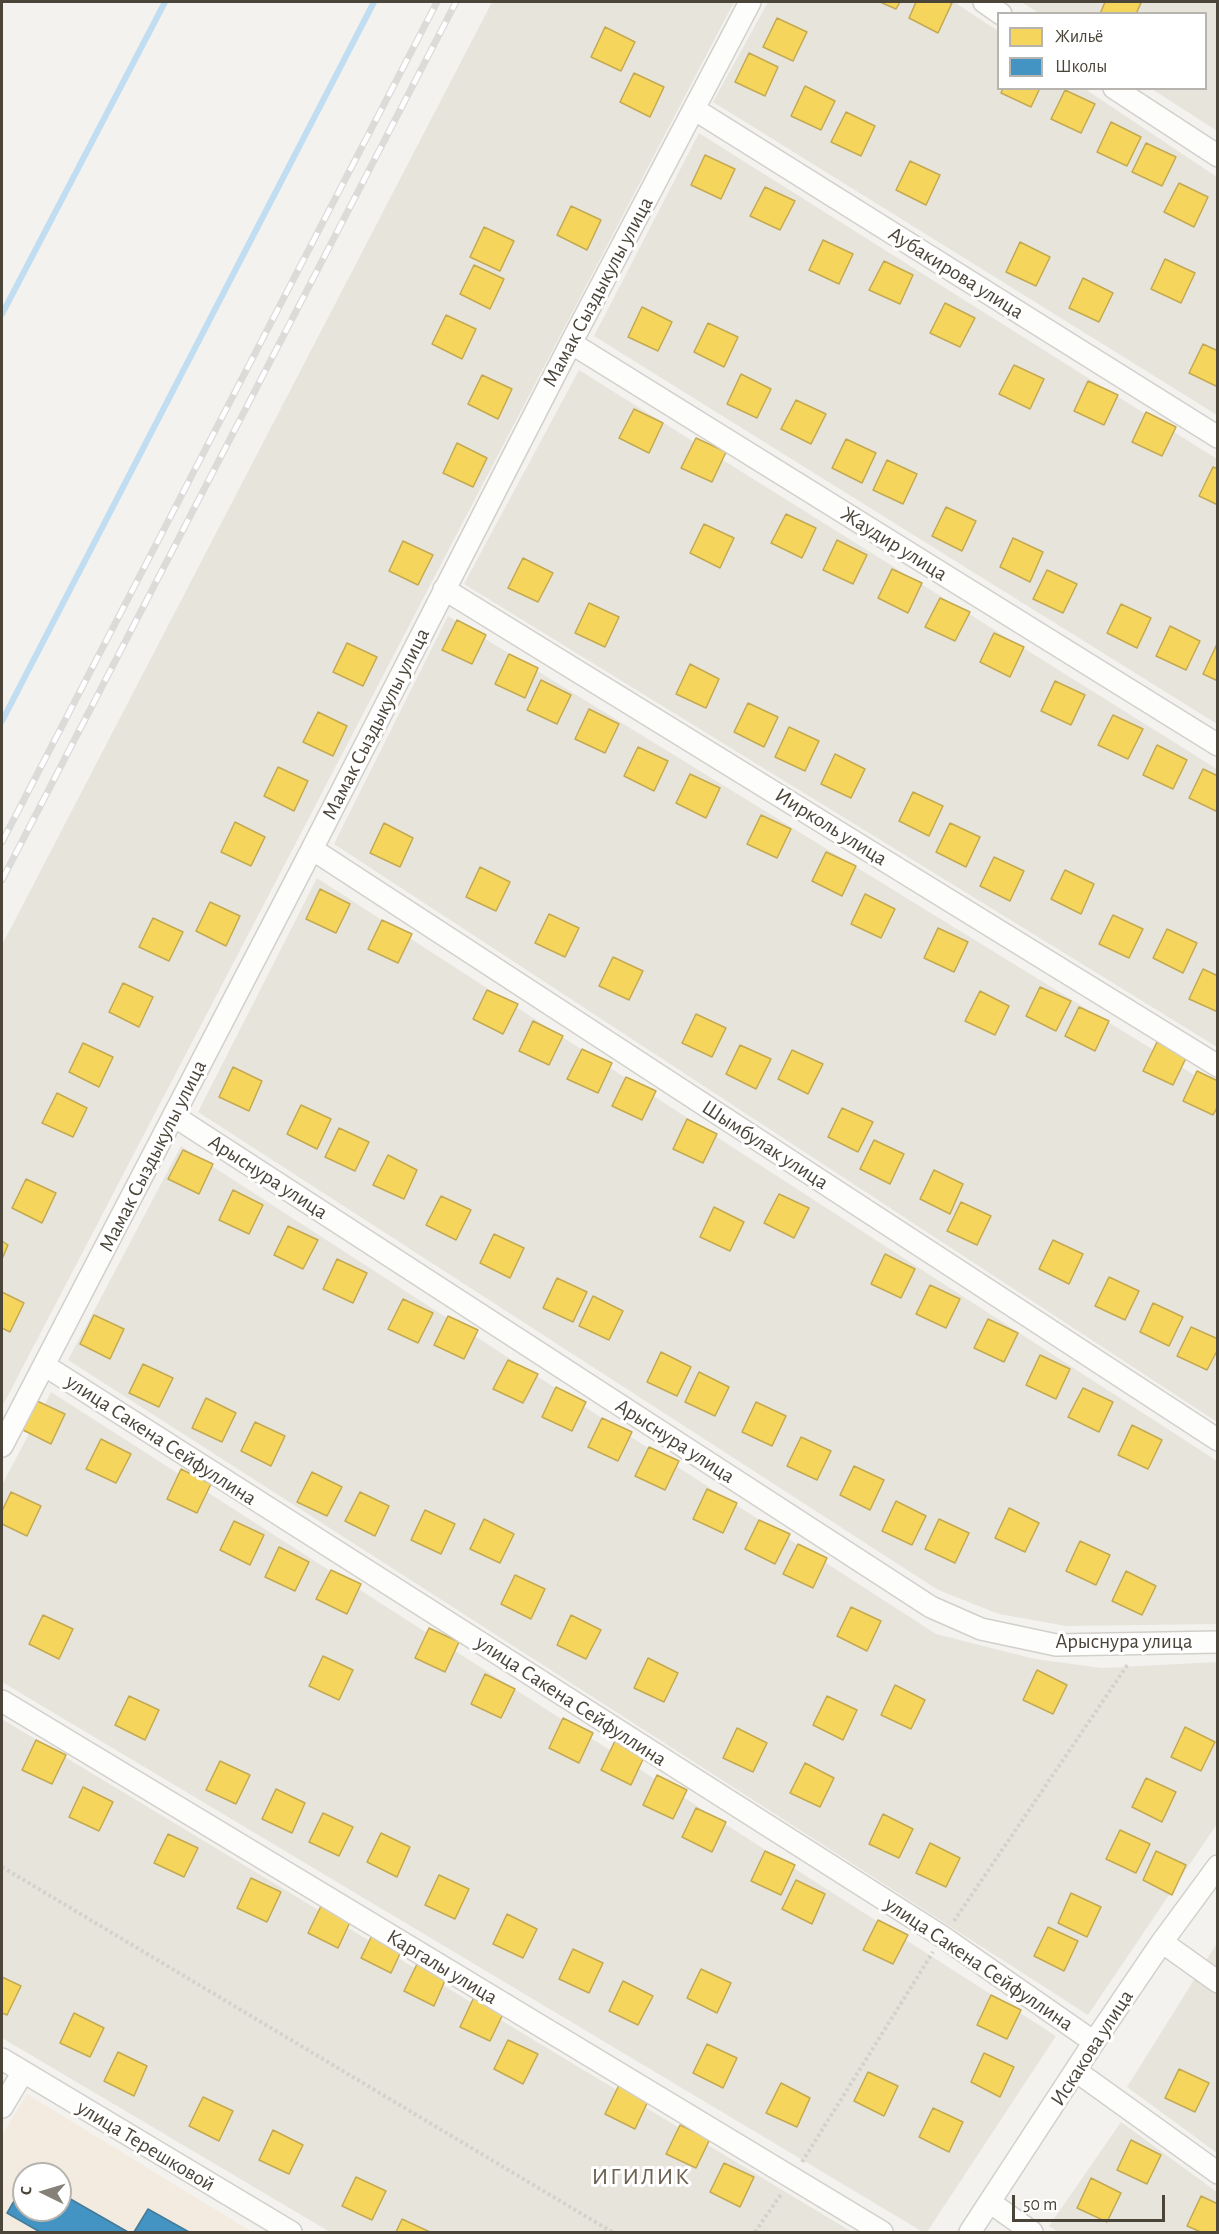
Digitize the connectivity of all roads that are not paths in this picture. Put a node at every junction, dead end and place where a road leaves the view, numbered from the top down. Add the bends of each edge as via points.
1 (750, 2) edge
2 (984, 2) edge
3 (999, 12) edge
4 (1117, 90) edge
5 (693, 108) junction
6 (1218, 156) edge
7 (571, 343) junction
8 (1218, 437) edge
9 (444, 589) junction
10 (1218, 745) edge
11 (312, 849) junction
12 (1218, 1066) edge
13 (174, 1116) junction
14 (44, 1365) junction
15 (1218, 1440) edge
16 (2, 1446) edge
17 (1218, 1642) edge
18 (2, 1701) edge
19 (1218, 1866) edge
20 (1162, 1942) junction
21 (1218, 1982) edge
22 (1094, 2042) junction
23 (2, 2059) edge
24 (1076, 2071) junction
25 (23, 2072) junction
26 (2, 2107) edge
27 (1218, 2173) edge
28 (991, 2203) junction
29 (291, 2232) edge
30 (882, 2232) edge
31 (970, 2232) edge
32 (1032, 2232) edge

1 - 5 street, Мамак Сыздыкулы улица
2 - 3 street
4 - 6 street
5 - 7 street, Мамак Сыздыкулы улица
5 - 8 street, Аубакирова улица
7 - 9 street, Мамак Сыздыкулы улица
7 - 10 street, Жаудир улица
9 - 11 street, Мамак Сыздыкулы улица
9 - 12 street, Иирколь улица
11 - 13 street, Мамак Сыздыкулы улица
11 - 15 street, Шымбулак улица
13 - 14 street, Мамак Сыздыкулы улица
13 - 17 street, Арыснура улица via 931,1607 981,1629 1056,1645
14 - 16 street, Мамак Сыздыкулы улица
14 - 22 street, улица Сакена Сейфуллина via 943,1937
18 - 30 street, Каргалы улица
19 - 20 street, Искакова улица
20 - 21 street
20 - 22 street, Искакова улица
22 - 24 street, Искакова улица
23 - 25 street, улица Терешковой
24 - 27 street
24 - 28 street, Искакова улица
25 - 26 street
25 - 29 street, улица Терешковой
28 - 31 street, Искакова улица
28 - 32 street

